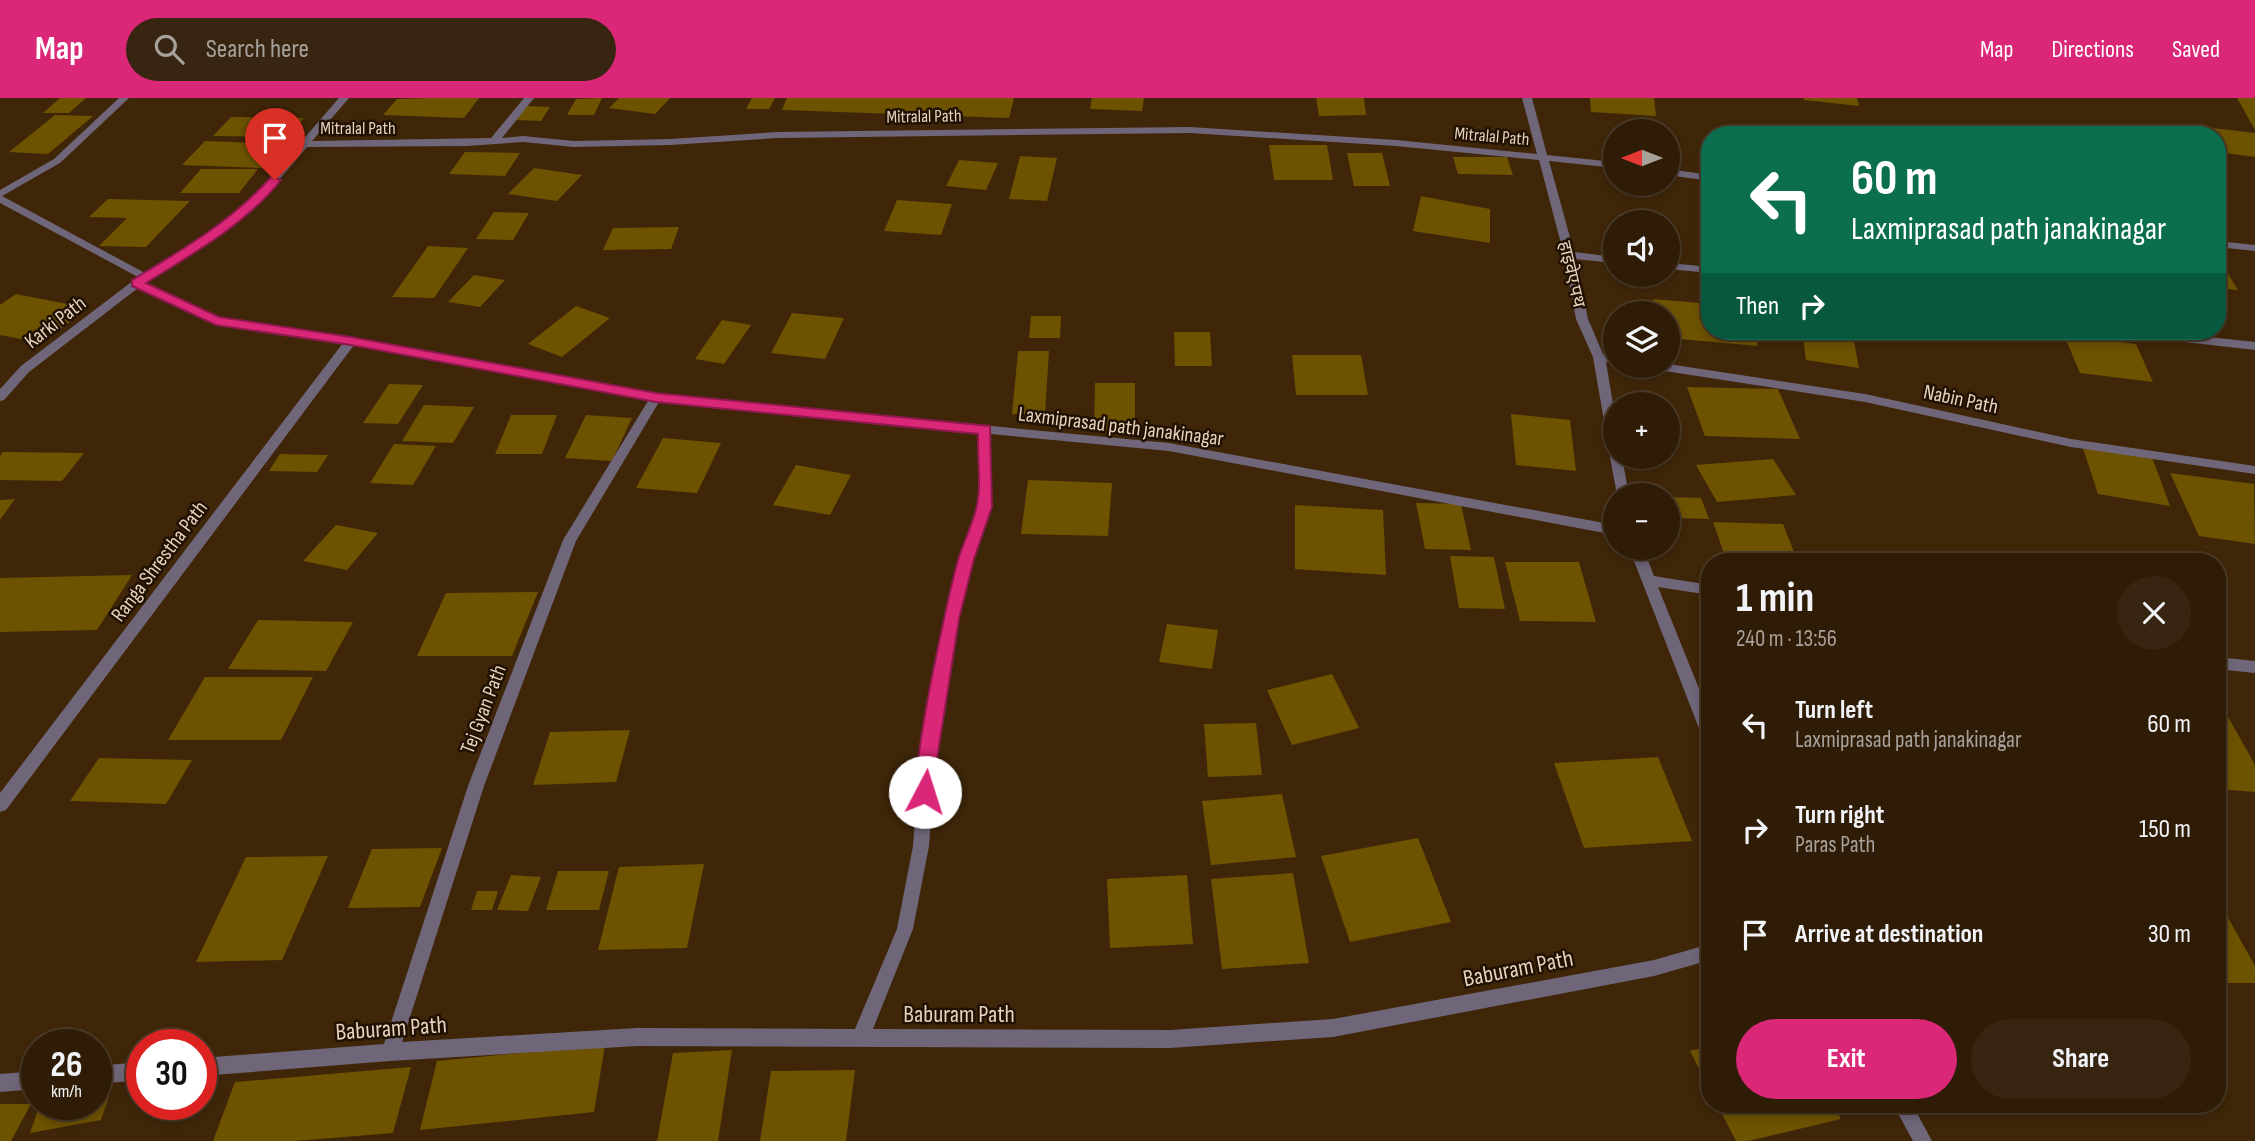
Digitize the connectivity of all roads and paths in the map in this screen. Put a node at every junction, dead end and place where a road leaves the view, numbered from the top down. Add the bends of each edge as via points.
1 (124, 98) edge
2 (344, 98) edge
3 (529, 98) edge
4 (1527, 98) edge
5 (494, 141) junction
6 (307, 144) junction
7 (1541, 156) junction
8 (1603, 164) edge
9 (1680, 173) edge
10 (1701, 176) edge
11 (0, 196) edge
12 (2226, 245) edge
13 (2255, 248) edge
14 (1569, 255) junction
15 (1603, 259) edge
16 (1680, 267) edge
17 (1701, 269) edge
18 (141, 280) junction
19 (2202, 340) edge
20 (351, 341) junction
21 (2255, 346) edge
22 (1599, 356) junction
23 (1603, 357) edge
24 (1680, 369) edge
25 (1605, 392) edge
26 (0, 397) edge
27 (656, 398) junction
28 (985, 429) junction
29 (2255, 470) edge
30 (1603, 528) edge
31 (1641, 560) edge
32 (1650, 581) junction
33 (1701, 589) edge
34 (2226, 664) edge
35 (2255, 667) edge
36 (1701, 713) edge
37 (0, 805) edge
38 (1701, 955) edge
39 (860, 1038) junction
40 (390, 1052) junction
41 (217, 1066) edge
42 (21, 1081) edge
43 (0, 1083) edge
44 (1907, 1113) edge
45 (1923, 1141) edge

1 - 11 street via 57,162
2 - 6 street, Karki Path
3 - 5 street
4 - 7 street, हाइवेए पथ
5 - 6 street, Mitralal Path
5 - 7 street, Mitralal Path via 574,144 778,135 1190,130
6 - 18 street, Karki Path via 259,197 209,239
7 - 8 street, Mitralal Path
7 - 14 street, हाइवेए पथ
9 - 10 street
11 - 18 street, Laxmiprasad path janakinagar
12 - 13 street
14 - 15 street
14 - 22 street, हाइवेए पथ via 1582,319
16 - 17 street
18 - 20 street, Laxmiprasad path janakinagar via 216,321
18 - 26 street, Karki Path via 25,369
19 - 21 street
20 - 27 street, Laxmiprasad path janakinagar
20 - 37 street, Ranga Shrestha Path
22 - 23 street
22 - 25 street, हाइवेए पथ
24 - 29 street, Nabin Path via 1865,398 2071,443
27 - 28 street, Laxmiprasad path janakinagar
27 - 40 street, Tej Gyan Path via 569,540 477,786
28 - 30 street, Laxmiprasad path janakinagar via 1169,447
28 - 39 street via 984,507 951,619 927,765 921,846 905,929
31 - 32 street
32 - 33 street
32 - 36 street
34 - 35 street
38 - 39 street, Baburam Path via 1654,968 1333,1028 1170,1039
39 - 40 street, Baburam Path via 637,1037
40 - 41 street, Baburam Path
42 - 43 street
44 - 45 street

